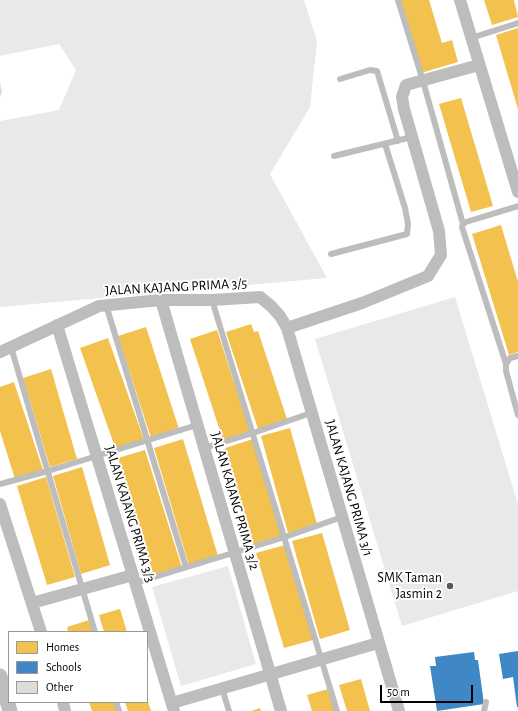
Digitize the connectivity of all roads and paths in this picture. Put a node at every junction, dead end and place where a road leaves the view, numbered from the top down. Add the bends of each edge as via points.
1 (398, 0) edge
2 (460, 0) edge
3 (518, 23) edge
4 (471, 38) junction
5 (480, 65) junction
6 (340, 79) dead end
7 (423, 80) junction
8 (412, 137) junction
9 (398, 141) junction
10 (385, 144) junction
11 (334, 156) dead end
12 (518, 192) edge
13 (518, 206) edge
14 (463, 224) junction
15 (331, 254) dead end
16 (161, 300) junction
17 (212, 300) junction
18 (106, 305) junction
19 (57, 325) junction
20 (287, 328) junction
21 (291, 342) joint
22 (11, 347) junction
23 (0, 352) edge
24 (518, 356) edge
25 (506, 364) junction
26 (311, 413) junction
27 (518, 415) edge
28 (197, 425) junction
29 (253, 433) junction
30 (148, 441) junction
31 (204, 448) junction
32 (97, 456) junction
33 (48, 471) junction
34 (0, 484) edge
35 (0, 504) edge
36 (342, 517) junction
37 (285, 537) junction
38 (234, 552) junction
39 (186, 567) junction
40 (134, 579) junction
41 (82, 589) junction
42 (32, 603) junction
43 (41, 631) edge
44 (95, 631) edge
45 (378, 642) junction
46 (322, 659) junction
47 (270, 674) junction
48 (0, 676) edge
49 (222, 688) junction
50 (2, 693) edge
51 (486, 702) dead end
52 (173, 707) edge
53 (10, 711) edge
54 (229, 711) edge
55 (281, 711) edge
56 (338, 711) edge
57 (399, 711) edge
58 (484, 711) edge

1 - 7 lane
2 - 4 street
3 - 4 lane
4 - 5 street
5 - 7 street
5 - 12 street
6 - 9 lane via 370,70 377,71
7 - 8 street via 406,85 402,97
7 - 14 lane
8 - 9 lane
8 - 20 street via 439,231 441,255 428,276 362,303
9 - 10 lane
10 - 11 lane
10 - 15 lane via 405,208 407,234
13 - 14 lane
14 - 25 lane via 463,232
16 - 17 street, JALAN KAJANG PRIMA 3/5
16 - 18 street, JALAN KAJANG PRIMA 3/5
16 - 28 street, JALAN KAJANG PRIMA 3/2
17 - 20 street, JALAN KAJANG PRIMA 3/5 via 260,297 276,311
17 - 29 lane
18 - 19 street, JALAN KAJANG PRIMA 3/5
18 - 30 lane
19 - 22 street, JALAN KAJANG PRIMA 3/5
19 - 32 street, JALAN KAJANG PRIMA 3/3
20 - 21 street, JALAN KAJANG PRIMA 3/5
21 - 26 street, JALAN KAJANG PRIMA 3/1
22 - 23 street, JALAN KAJANG PRIMA 3/5
22 - 33 lane
24 - 25 lane via 510,358
25 - 27 lane
26 - 29 lane
26 - 36 street, JALAN KAJANG PRIMA 3/1
28 - 30 lane
28 - 31 street, JALAN KAJANG PRIMA 3/2
29 - 31 lane
29 - 37 lane
30 - 32 lane
30 - 39 lane
31 - 38 street, JALAN KAJANG PRIMA 3/2
32 - 33 lane
32 - 40 street, JALAN KAJANG PRIMA 3/3
33 - 34 lane
33 - 41 lane
35 - 42 street
36 - 37 lane
36 - 45 street, JALAN KAJANG PRIMA 3/1
37 - 38 lane
37 - 46 lane
38 - 39 lane
38 - 47 street, JALAN KAJANG PRIMA 3/2
39 - 40 lane
40 - 41 street
40 - 52 street, JALAN KAJANG PRIMA 3/3
41 - 42 street
41 - 44 lane
42 - 43 street
45 - 46 street
45 - 57 street, JALAN KAJANG PRIMA 3/1
46 - 47 street
46 - 56 lane
47 - 49 street
47 - 55 street, JALAN KAJANG PRIMA 3/2
48 - 50 street
49 - 52 street
49 - 54 lane
50 - 53 street
51 - 58 lane

